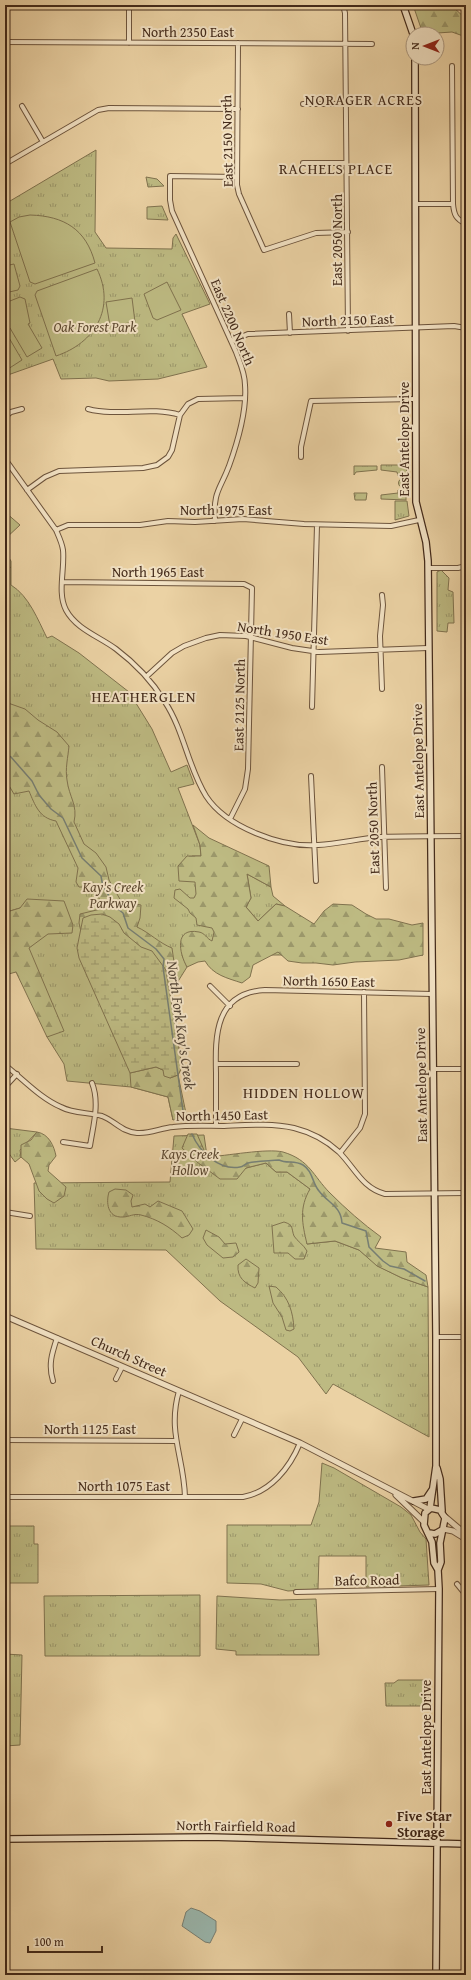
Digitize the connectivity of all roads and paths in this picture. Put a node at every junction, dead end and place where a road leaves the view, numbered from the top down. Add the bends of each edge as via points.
1 (130, 5) edge
2 (343, 5) edge
3 (403, 5) edge
4 (410, 26) edge
5 (5, 42) edge
6 (129, 43) junction
7 (238, 43) junction
8 (345, 44) junction
9 (372, 44) dead end
10 (415, 66) edge
11 (452, 66) dead end
12 (303, 104) dead end
13 (346, 104) junction
14 (22, 106) dead end
15 (238, 109) junction
16 (447, 140) dead end
17 (44, 142) junction
18 (452, 144) junction
19 (303, 163) dead end
20 (346, 163) junction
21 (5, 164) edge
22 (237, 177) junction
23 (415, 204) junction
24 (452, 204) junction
25 (466, 224) edge
26 (348, 232) junction
27 (289, 314) dead end
28 (416, 328) junction
29 (466, 328) edge
30 (348, 331) junction
31 (290, 333) junction
32 (231, 341) junction
33 (245, 398) junction
34 (416, 399) junction
35 (22, 409) dead end
36 (88, 409) dead end
37 (180, 414) junction
38 (5, 417) edge
39 (301, 457) dead end
40 (5, 459) edge
41 (27, 490) junction
42 (419, 520) junction
43 (215, 521) junction
44 (317, 524) junction
45 (56, 530) junction
46 (466, 566) edge
47 (428, 568) junction
48 (62, 582) junction
49 (252, 588) joint
50 (382, 595) dead end
51 (251, 637) junction
52 (428, 648) junction
53 (380, 649) junction
54 (314, 651) junction
55 (147, 676) junction
56 (382, 689) dead end
57 (312, 707) dead end
58 (382, 767) dead end
59 (311, 776) dead end
60 (230, 819) junction
61 (430, 836) junction
62 (466, 836) edge
63 (385, 837) junction
64 (315, 845) junction
65 (316, 881) dead end
66 (386, 888) dead end
67 (210, 986) dead end
68 (364, 992) junction
69 (432, 994) junction
70 (230, 1006) junction
71 (216, 1064) junction
72 (297, 1064) dead end
73 (5, 1065) edge
74 (433, 1069) junction
75 (466, 1069) edge
76 (17, 1074) junction
77 (92, 1083) dead end
78 (5, 1087) edge
79 (94, 1115) junction
80 (216, 1126) junction
81 (64, 1142) dead end
82 (340, 1153) junction
83 (466, 1193) edge
84 (435, 1194) junction
85 (5, 1212) edge
86 (30, 1216) dead end
87 (5, 1316) edge
88 (436, 1337) junction
89 (466, 1337) edge
90 (57, 1338) junction
91 (122, 1367) junction
92 (116, 1379) dead end
93 (53, 1381) dead end
94 (179, 1391) junction
95 (242, 1418) junction
96 (234, 1435) dead end
97 (5, 1440) edge
98 (176, 1441) junction
99 (300, 1443) junction
100 (436, 1466) junction
101 (433, 1486) junction
102 (392, 1492) junction
103 (5, 1497) edge
104 (185, 1497) junction
105 (414, 1502) junction
106 (429, 1509) junction
107 (443, 1514) junction
108 (423, 1521) junction
109 (443, 1530) junction
110 (429, 1533) junction
111 (466, 1538) edge
112 (438, 1570) junction
113 (457, 1584) dead end
114 (439, 1589) junction
115 (296, 1592) dead end
116 (466, 1595) edge
117 (5, 1839) edge
118 (438, 1844) junction
119 (466, 1844) edge
120 (436, 1975) edge

1 - 6 street
2 - 8 street, East 2050 North
3 - 4 main road
5 - 6 street, North 2350 East
6 - 7 street, North 2350 East
7 - 8 street, North 2350 East
7 - 15 street, East 2150 North
8 - 9 street, North 2350 East
8 - 13 street, East 2050 North
10 - 23 main road, East Antelope Drive
11 - 18 street
12 - 13 street
13 - 20 street, East 2050 North
14 - 17 street
15 - 17 street via 109,108 88,115
15 - 22 street, East 2150 North
16 - 18 street
17 - 21 street
18 - 24 street
19 - 20 street
20 - 26 street, East 2050 North
22 - 26 street, East 2150 North via 239,194 264,250 316,233
22 - 32 street, East 2200 North via 170,176 170,206
23 - 24 street
23 - 28 main road, East Antelope Drive
24 - 25 street via 458,220
26 - 30 street, East 2050 North
27 - 31 street
28 - 29 street, North 2150 East
28 - 30 street, North 2150 East
28 - 34 main road, East Antelope Drive
30 - 31 street, North 2150 East
31 - 32 street, North 2150 East via 248,334
32 - 33 street, East 2200 North via 243,371
33 - 37 street via 198,399 185,406
33 - 43 street, East 2200 North via 233,454 215,499
34 - 39 street via 311,401
34 - 42 main road, East Antelope Drive via 416,502
35 - 38 street
36 - 37 street via 100,412 159,411
37 - 41 street via 172,450 168,457 157,465 143,468 59,471 45,476
40 - 41 street
41 - 45 street
42 - 44 street, North 1975 East via 391,526
42 - 47 main road, East Antelope Drive via 426,542
43 - 44 street, North 1975 East via 243,519
43 - 45 street, North 1975 East via 68,525
44 - 54 street
45 - 48 street via 63,548
46 - 47 street
47 - 52 main road, East Antelope Drive
48 - 49 street, North 1965 East via 244,584
48 - 55 street via 63,601 72,618 116,648
49 - 51 street, East 2125 North
50 - 53 street
51 - 54 street, North 1950 East
51 - 55 street, North 1950 East via 220,636 196,641 172,654
51 - 60 street, East 2125 North via 247,779
52 - 53 street, North 1950 East
52 - 61 main road, East Antelope Drive
53 - 54 street, North 1950 East
53 - 56 street
54 - 57 street
55 - 60 street via 172,714 200,784 214,806
58 - 63 street, East 2050 North
59 - 64 street
60 - 64 street via 262,836 288,843
61 - 62 street
61 - 63 street
61 - 69 main road, East Antelope Drive
63 - 64 street
63 - 66 street, East 2050 North
64 - 65 street
67 - 70 street
68 - 69 street, North 1650 East
68 - 70 street, North 1650 East via 256,991 238,998
68 - 82 street via 365,1114 360,1128
69 - 74 main road, East Antelope Drive
70 - 71 street via 218,1024 215,1042
71 - 72 street
71 - 80 street
73 - 76 street, North 1450 East
74 - 75 street
74 - 84 main road, East Antelope Drive
76 - 78 street
76 - 79 street, North 1450 East via 61,1107
77 - 79 street via 96,1095
79 - 80 street, North 1450 East via 108,1119 122,1129 137,1133 174,1127
79 - 81 street via 90,1146
80 - 82 street, North 1450 East via 269,1125 295,1128 322,1140
82 - 84 street, North 1450 East via 367,1185 376,1191 385,1194
83 - 84 street, North 1450 East
84 - 88 main road, East Antelope Drive
85 - 86 street
87 - 90 street, Church Street
88 - 89 street
88 - 100 main road, East Antelope Drive
90 - 91 street, Church Street
90 - 93 street via 51,1354 50,1371
91 - 92 street
91 - 94 street, Church Street
94 - 95 street, Church Street
94 - 98 street via 173,1420
95 - 96 street
95 - 99 street, Church Street
97 - 98 street, North 1125 East
98 - 104 street via 183,1467
99 - 102 street, Church Street via 341,1462
99 - 104 street, North 1075 East via 287,1468 254,1495
100 - 101 main road, East Antelope Drive
100 - 107 main road, East Antelope Drive via 440,1479
101 - 105 main road via 427,1498
101 - 106 main road, East Antelope Drive
102 - 105 street, Church Street
102 - 108 street, Church Street
103 - 104 street, North 1075 East
105 - 106 street, Church Street
106 - 107 main road via 438,1509
106 - 108 main road
107 - 109 main road
107 - 111 street
108 - 110 main road
109 - 110 main road
109 - 111 street via 453,1531
109 - 112 main road, East Antelope Drive
110 - 112 main road, East Antelope Drive via 434,1563
112 - 114 main road, East Antelope Drive
113 - 116 street
114 - 115 street, Bafco Road
114 - 118 main road, East Antelope Drive
117 - 118 main road, North Fairfield Road via 209,1837
118 - 119 main road, North Fairfield Road
118 - 120 main road, East Antelope Drive

